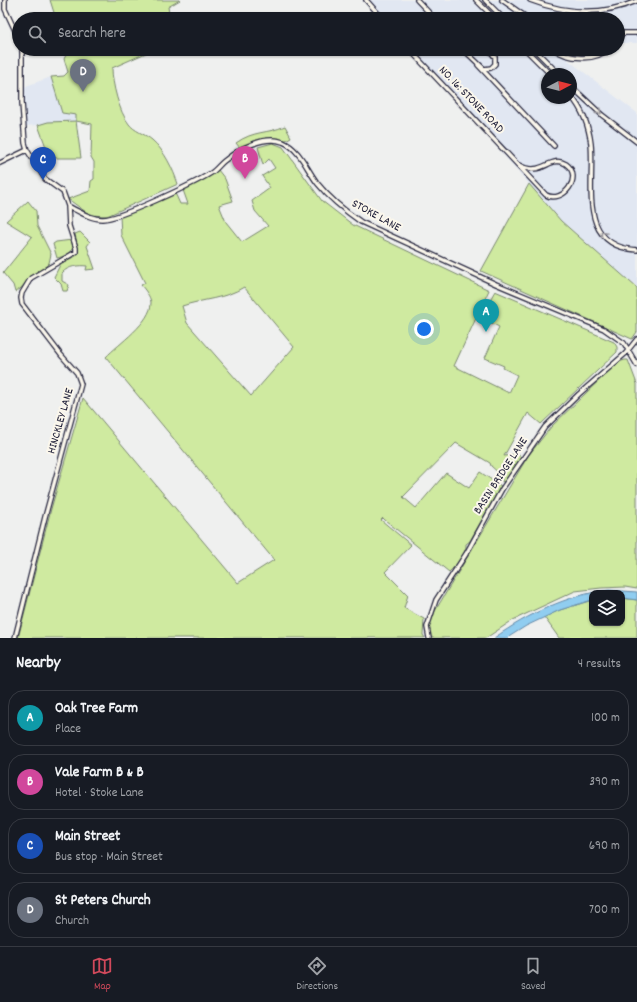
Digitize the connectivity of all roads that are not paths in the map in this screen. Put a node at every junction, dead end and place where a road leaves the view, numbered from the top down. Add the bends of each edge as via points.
1 (5, 0) edge
2 (366, 0) edge
3 (417, 0) edge
4 (476, 0) edge
5 (485, 0) edge
6 (502, 0) edge
7 (530, 0) edge
8 (637, 1) edge
9 (377, 12) edge
10 (428, 12) edge
11 (488, 12) edge
12 (497, 12) edge
13 (519, 12) edge
14 (12, 24) edge
15 (625, 33) edge
16 (637, 33) edge
17 (22, 56) edge
18 (416, 56) edge
19 (470, 56) edge
20 (494, 56) edge
21 (532, 56) edge
22 (541, 56) edge
23 (574, 56) edge
24 (597, 56) edge
25 (478, 65) junction
26 (544, 68) edge
27 (553, 68) edge
28 (577, 92) edge
29 (576, 104) edge
30 (637, 142) edge
31 (554, 146) dead end
32 (27, 150) junction
33 (0, 163) edge
34 (519, 165) junction
35 (68, 206) junction
36 (637, 250) edge
37 (637, 339) edge
38 (629, 349) junction
39 (637, 365) edge
40 (429, 636) edge
41 (14, 638) edge

1 - 14 street via 5,9
2 - 9 street
3 - 10 street
4 - 11 street
5 - 12 street
6 - 13 street
7 - 8 street via 550,7 583,12 612,9
15 - 16 street
17 - 32 street via 23,134
18 - 34 street, NO. 16: STONE ROAD
19 - 25 street
20 - 25 street via 496,60 493,67 485,69
21 - 26 street
22 - 27 street
23 - 24 street
25 - 31 street
28 -> 30 street
36 -> 29 street via 622,249 611,243 602,234 594,219 591,202 591,142 585,119
32 - 33 street
32 - 35 street via 44,179 63,192
34 - 34 street, NO. 16: STONE ROAD via 536,170 553,162 561,162 572,172 571,185 564,194 549,196
35 - 38 street, STOKE LANE via 94,218 112,218 211,173 241,149 259,142 279,141 297,153 330,197 361,222 604,329 621,340
35 - 41 street, HINCKLEY LANE via 67,216 76,252 31,278 21,298 22,304 77,373 81,388
37 - 38 street, BASIN BRIDGE LANE
38 - 39 street
38 - 40 street, BASIN BRIDGE LANE via 545,427 502,489 466,554 436,600 427,626

